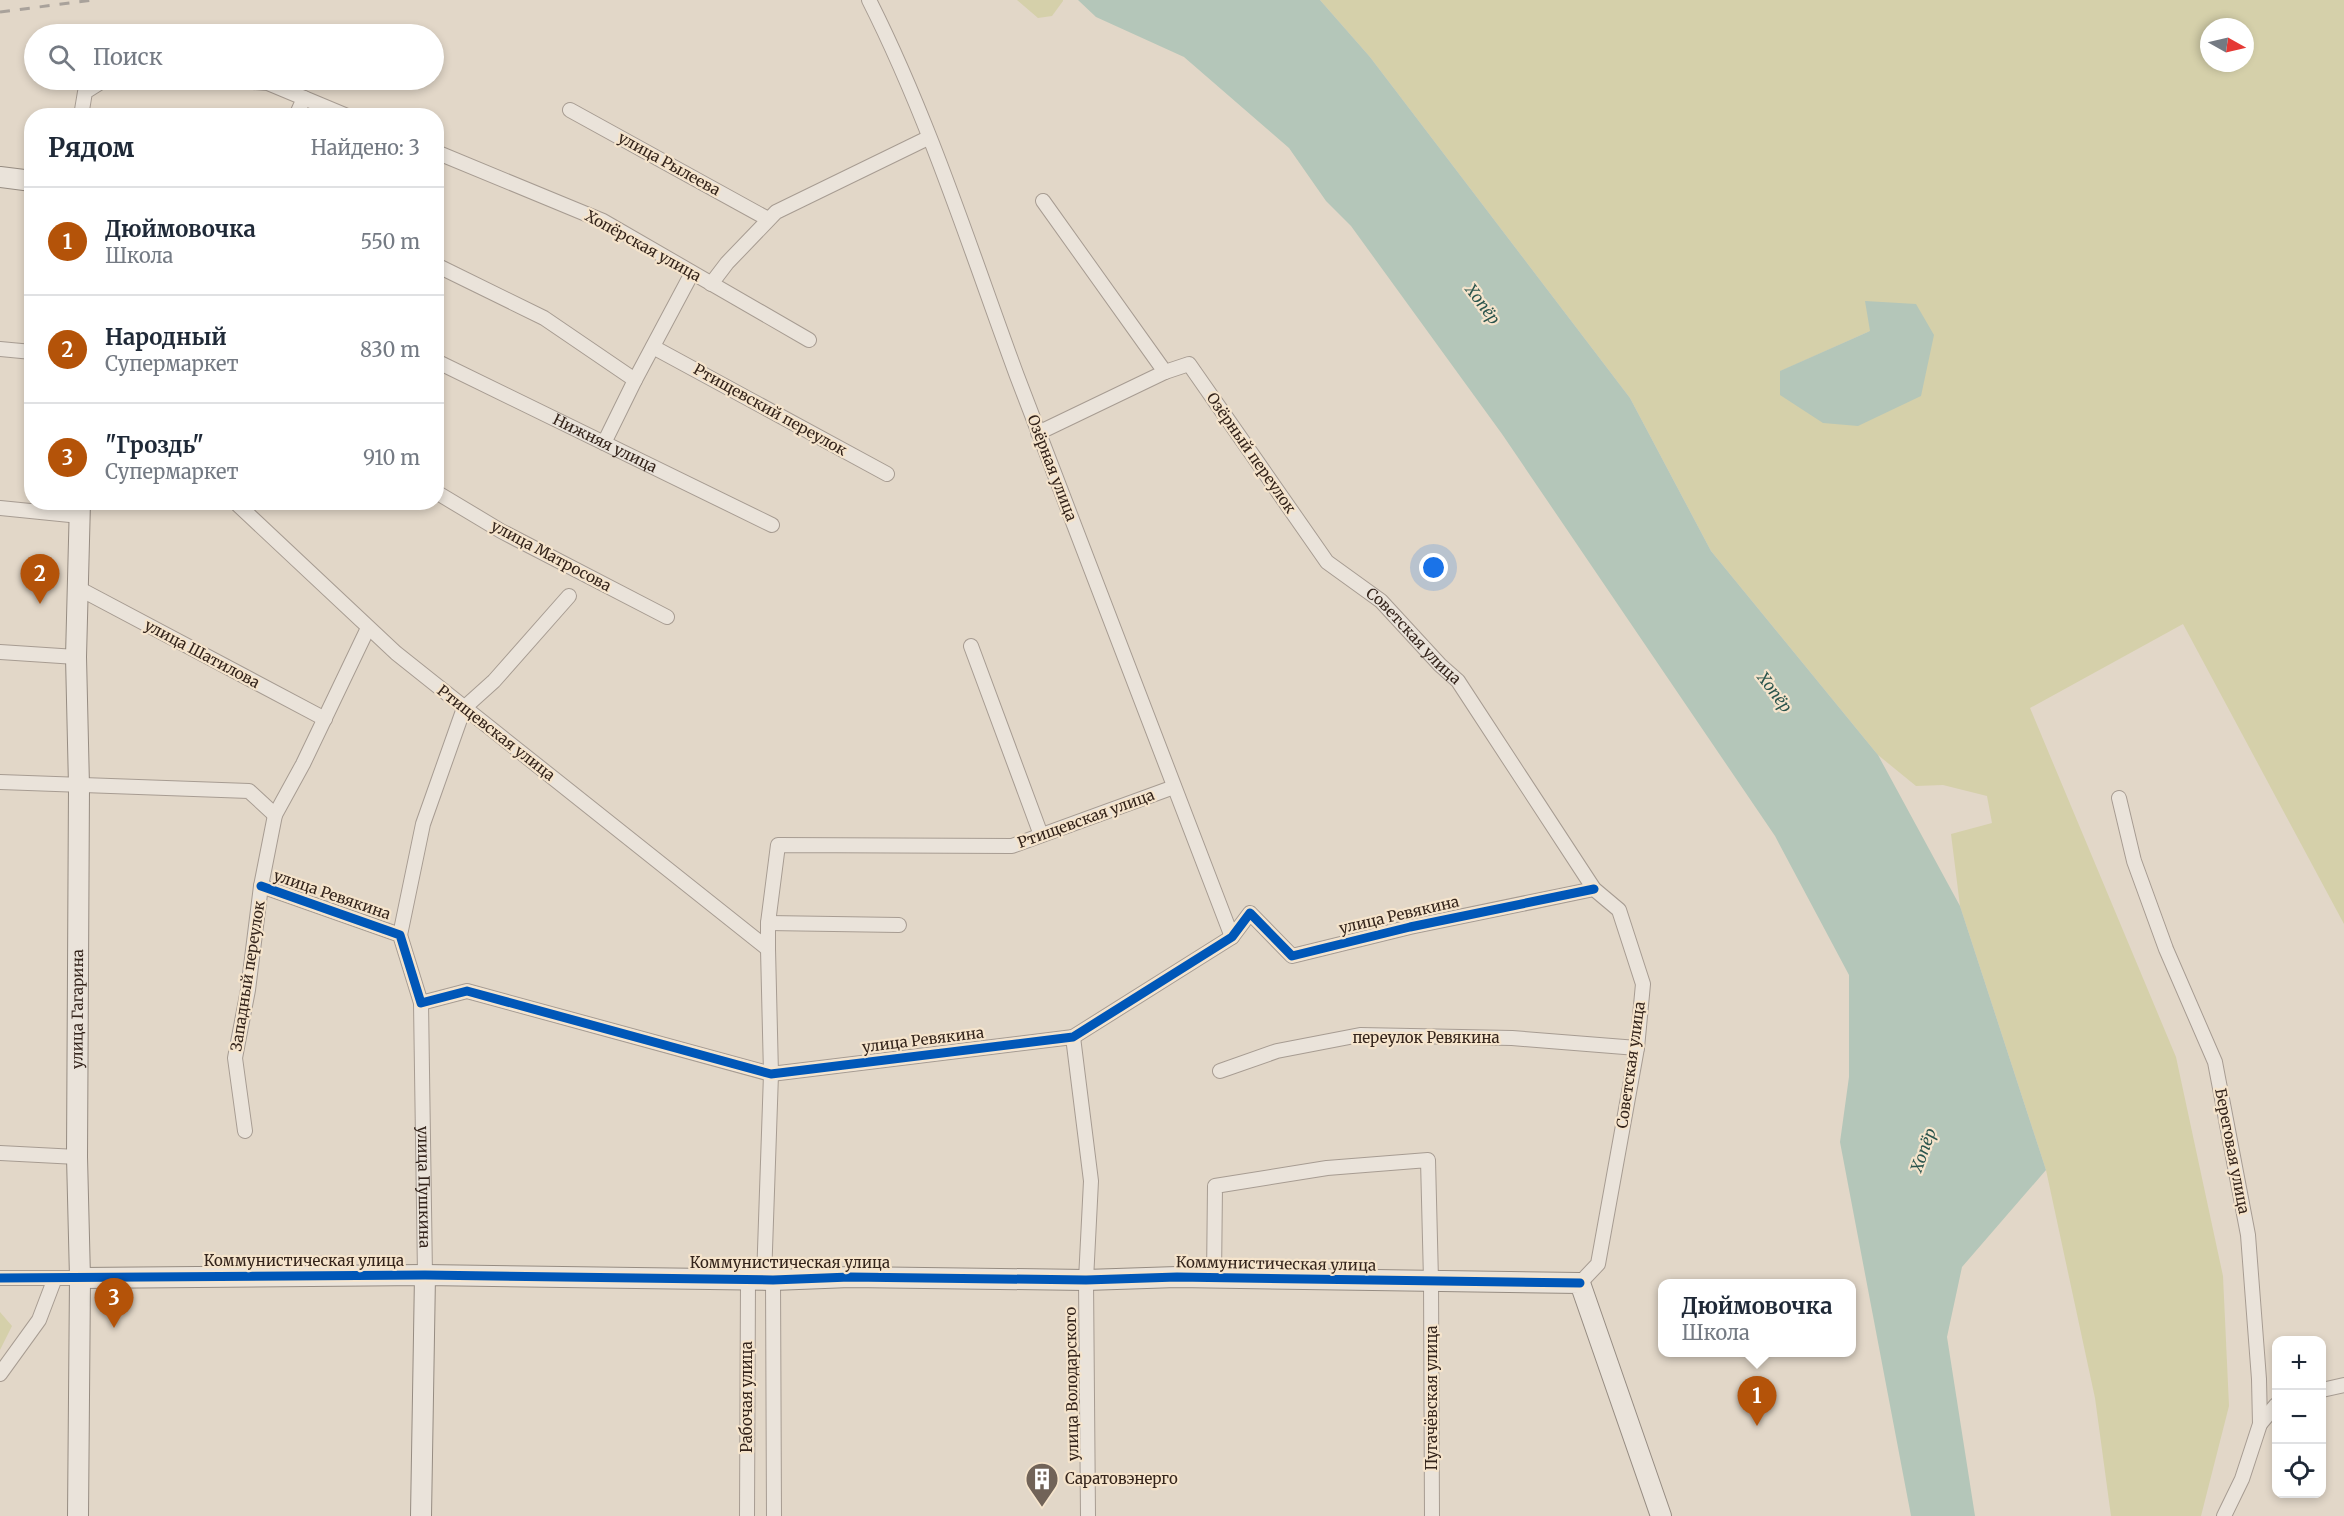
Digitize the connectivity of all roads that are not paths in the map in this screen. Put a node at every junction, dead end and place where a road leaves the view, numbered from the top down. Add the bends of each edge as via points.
1 (869, 0) edge
2 (88, 90) edge
3 (285, 90) edge
4 (304, 98) junction
5 (82, 108) edge
6 (300, 108) edge
7 (328, 108) edge
8 (570, 110) dead end
9 (928, 138) junction
10 (444, 155) edge
11 (0, 177) edge
12 (24, 180) edge
13 (1043, 201) dead end
14 (768, 219) junction
15 (444, 269) edge
16 (692, 273) junction
17 (711, 284) junction
18 (809, 340) dead end
19 (653, 347) junction
20 (0, 349) edge
21 (24, 351) edge
22 (444, 365) edge
23 (1165, 372) junction
24 (635, 380) junction
25 (1038, 433) junction
26 (604, 443) junction
27 (887, 474) dead end
28 (444, 497) edge
29 (0, 508) edge
30 (24, 508) edge
31 (80, 510) edge
32 (244, 510) edge
33 (772, 525) dead end
34 (1327, 562) joint
35 (78, 588) junction
36 (569, 596) dead end
37 (667, 617) dead end
38 (368, 628) junction
39 (971, 646) dead end
40 (0, 652) edge
41 (76, 657) junction
42 (464, 708) junction
43 (325, 719) junction
44 (0, 782) edge
45 (79, 786) junction
46 (1173, 787) junction
47 (2119, 798) dead end
48 (275, 815) junction
49 (1041, 835) junction
50 (261, 886) junction
51 (1594, 889) junction
52 (768, 922) junction
53 (899, 925) dead end
54 (400, 935) junction
55 (1232, 937) junction
56 (768, 949) junction
57 (421, 1003) junction
58 (1073, 1037) junction
59 (1637, 1048) junction
60 (1220, 1071) dead end
61 (771, 1074) junction
62 (245, 1131) dead end
63 (0, 1153) edge
64 (76, 1157) junction
65 (425, 1275) junction
66 (0, 1278) edge
67 (55, 1278) junction
68 (80, 1278) junction
69 (1214, 1278) junction
70 (762, 1279) junction
71 (1086, 1280) junction
72 (1431, 1280) junction
73 (1580, 1283) junction
74 (0, 1374) edge
75 (2344, 1385) edge
76 (2326, 1389) edge
77 (2272, 1411) edge
78 (2260, 1424) junction
79 (78, 1516) edge
80 (421, 1516) edge
81 (747, 1516) edge
82 (774, 1516) edge
83 (1088, 1516) edge
84 (1432, 1516) edge
85 (1661, 1516) edge
86 (2224, 1516) edge

1 - 9 street, Озёрная улица via 894,49
2 - 5 street
3 - 4 street
4 - 6 street
4 - 7 street
8 - 14 street, улица Рылеева
9 - 14 street
9 - 25 street, Озёрная улица
10 - 16 street, Хопёрская улица via 603,221
11 - 12 street
13 - 23 street
14 - 17 street
15 - 24 street via 544,318
16 - 17 street, Хопёрская улица
16 - 19 street
17 - 18 street, Хопёрская улица
19 - 24 street
19 - 27 street, Ртищевский переулок
20 - 21 street
22 - 26 street, Нижняя улица
23 - 25 street, Озёрный переулок
23 - 34 street, Озёрный переулок via 1189,364
24 - 26 street
25 - 46 street, Озёрная улица
26 - 33 street, Нижняя улица
28 - 37 street, улица Матросова via 501,531
29 - 30 street
31 - 35 street, улица Гагарина
32 - 38 street, Ртищевская улица
34 - 51 street, Советская улица via 1381,602 1458,681
35 - 41 street, улица Гагарина
35 - 43 street, улица Шатилова
36 - 42 street via 494,681
38 - 42 street, Ртищевская улица
38 - 43 street, Западный переулок
39 - 49 street
40 - 41 street
41 - 45 street, улица Гагарина
42 - 54 street via 423,824
42 - 56 street, Ртищевская улица
43 - 48 street, Западный переулок
44 - 45 street
45 - 48 street via 249,791
45 - 64 street, улица Гагарина
46 - 49 street, Ртищевская улица
46 - 55 street, Озёрная улица
47 - 78 street, Береговая улица via 2134,861 2158,927 2216,1062 2248,1235
48 - 50 street, Западный переулок
49 - 52 street, Ртищевская улица via 1012,846 778,845
50 - 54 street, улица Ревякина
50 - 62 street, Западный переулок via 235,1058
51 - 55 street, улица Ревякина via 1292,956 1250,914
51 - 59 street, Советская улица via 1619,910 1643,984
52 - 53 street
52 - 56 street, Ртищевская улица
54 - 57 street, улица Ревякина
55 - 58 street, улица Ревякина
56 - 61 street, Ртищевская улица
57 - 61 street, улица Ревякина via 467,991
57 - 65 street, улица Пушкина
58 - 61 street, улица Ревякина
58 - 71 street, улица Володарского via 1091,1181
59 - 60 street, переулок Ревякина via 1512,1038 1360,1035 1276,1051
59 - 73 street, Советская улица via 1598,1264
61 - 70 street, Ртищевская улица
63 - 64 street
64 - 68 street, улица Гагарина
65 - 68 street, Коммунистическая улица
65 - 70 street, Коммунистическая улица
65 - 80 street, улица Пушкина
66 - 67 street, Коммунистическая улица
67 - 68 street, Коммунистическая улица
67 - 74 street via 39,1320
68 - 79 street, улица Гагарина
69 - 71 street, Коммунистическая улица
69 - 72 street, Коммунистическая улица
69 - 72 street, Пугачёвская улица via 1215,1186 1327,1168 1428,1160
70 - 71 street, Коммунистическая улица
70 - 81 street, Рабочая улица
70 - 82 street, Рабочая улица
71 - 83 street, улица Володарского
72 - 73 street, Коммунистическая улица
72 - 84 street, Пугачёвская улица
73 - 85 street
75 - 76 street
77 - 78 street
78 - 86 street, Береговая улица via 2242,1479

